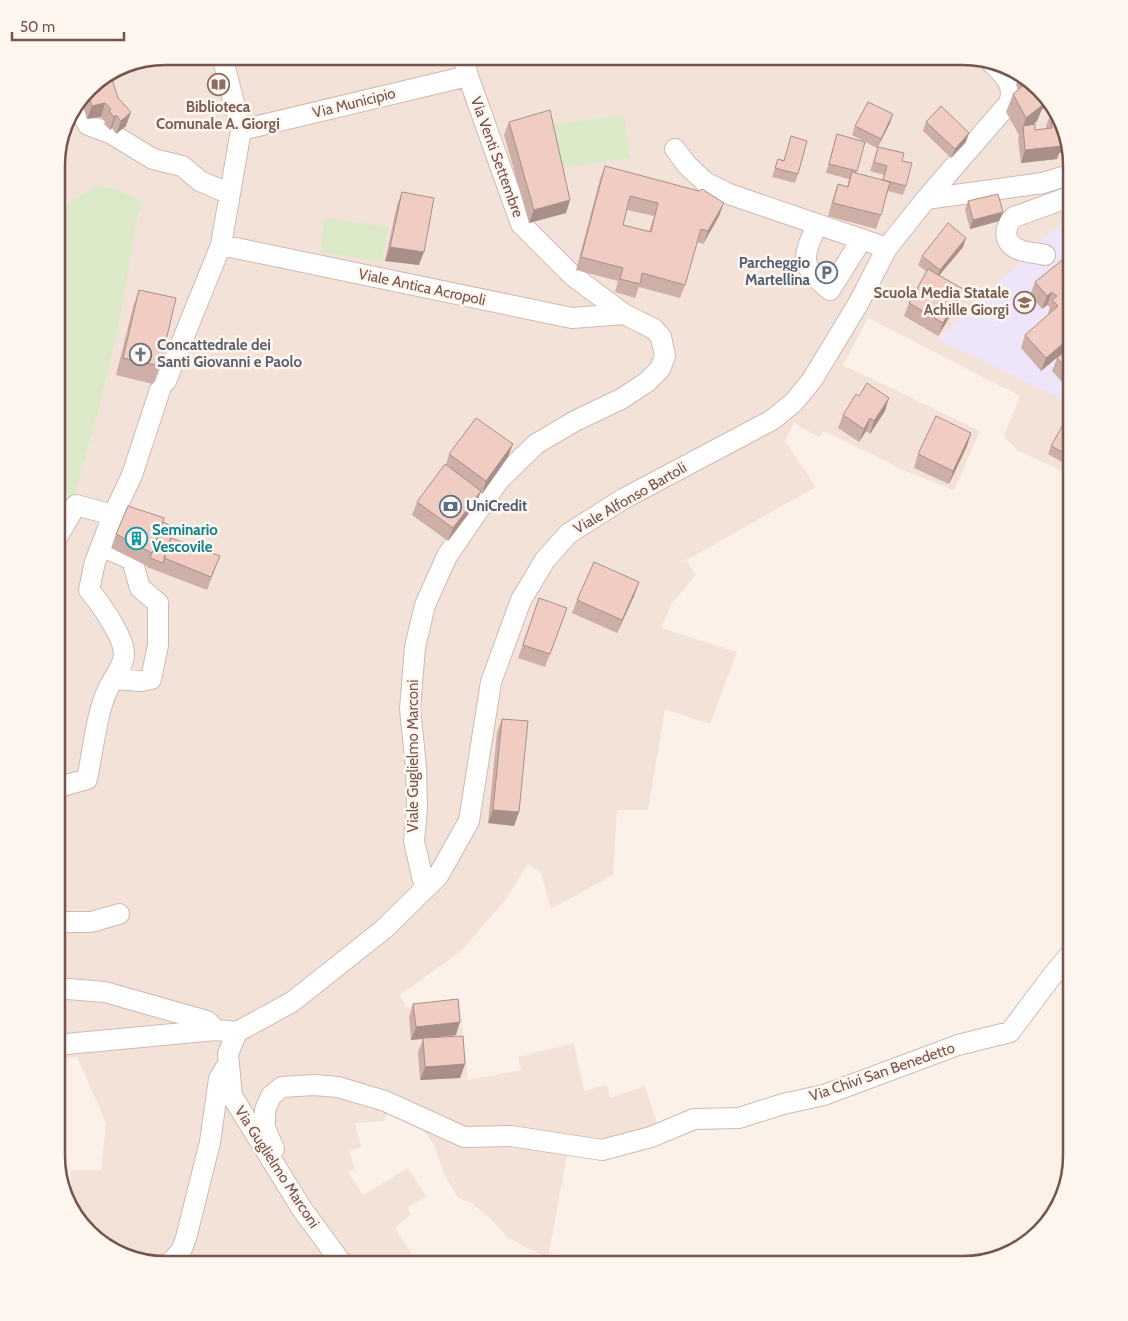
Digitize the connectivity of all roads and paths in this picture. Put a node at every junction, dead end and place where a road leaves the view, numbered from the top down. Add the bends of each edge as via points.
1 (224, 65) edge
2 (465, 66) edge
3 (1001, 73) edge
4 (81, 110) edge
5 (241, 130) junction
6 (675, 149) dead end
7 (1063, 177) edge
8 (230, 194) junction
9 (926, 199) junction
10 (1063, 199) edge
11 (817, 224) junction
12 (862, 239) junction
13 (221, 245) junction
14 (887, 248) junction
15 (1045, 255) dead end
16 (624, 314) junction
17 (660, 369) joint
18 (114, 515) junction
19 (65, 524) edge
20 (101, 546) junction
21 (114, 679) junction
22 (65, 785) edge
23 (425, 889) junction
24 (119, 914) dead end
25 (65, 922) edge
26 (1063, 963) edge
27 (65, 989) edge
28 (216, 1030) junction
29 (237, 1032) junction
30 (65, 1044) edge
31 (229, 1063) junction
32 (277, 1169) junction
33 (176, 1256) edge
34 (336, 1256) edge

1 - 5 street
2 - 5 street, Via Municipio
2 - 16 street, Via Venti Settembre via 521,224 573,276
3 - 9 street, Viale Alfonso Bartoli via 1011,87 1009,103
4 - 8 street via 88,125 112,134 153,159 182,166 200,181
5 - 8 street
6 - 11 street via 704,182 729,194
7 - 9 street via 1043,183
8 - 13 street
9 - 14 street, Viale Alfonso Bartoli
10 - 15 street via 1014,217 1007,224 1008,240 1018,249
11 - 12 street
11 - 12 street via 805,252 806,262 813,276 830,290
12 - 14 street
13 - 16 street, Viale Antica Acropoli via 572,318
13 - 18 street
14 - 23 street, Viale Alfonso Bartoli via 843,329 812,380 794,402 772,420 623,499 568,534 545,560 521,600 491,682 469,822 438,876
16 - 17 street, Via Venti Settembre via 654,329 661,337 665,356
17 - 23 street, Viale Guglielmo Marconi via 647,382 621,398 536,444 500,480 447,556 425,605 415,647 410,709 416,767 414,841
18 - 19 street via 76,505
18 - 20 street
20 - 21 street via 89,590 103,607 124,653
20 - 21 street via 132,560 140,588 158,602 158,645 151,679
21 - 22 street via 102,706 87,779
23 - 29 street via 384,929 292,1002
24 - 25 street via 91,922
26 - 32 street, Via Chivi San Benedetto via 1010,1032 958,1044 824,1095 739,1118 694,1119 651,1137 602,1150 511,1136 464,1137 385,1101 338,1087 282,1088 271,1096 265,1110 265,1128 279,1160
27 - 28 street via 105,992 207,1021
28 - 29 street
28 - 30 street
29 - 31 street, Via Guglielmo Marconi via 228,1054
31 - 32 street, Via Guglielmo Marconi via 232,1096
31 - 33 street via 219,1079 210,1142 186,1238
32 - 34 street, Via Guglielmo Marconi

